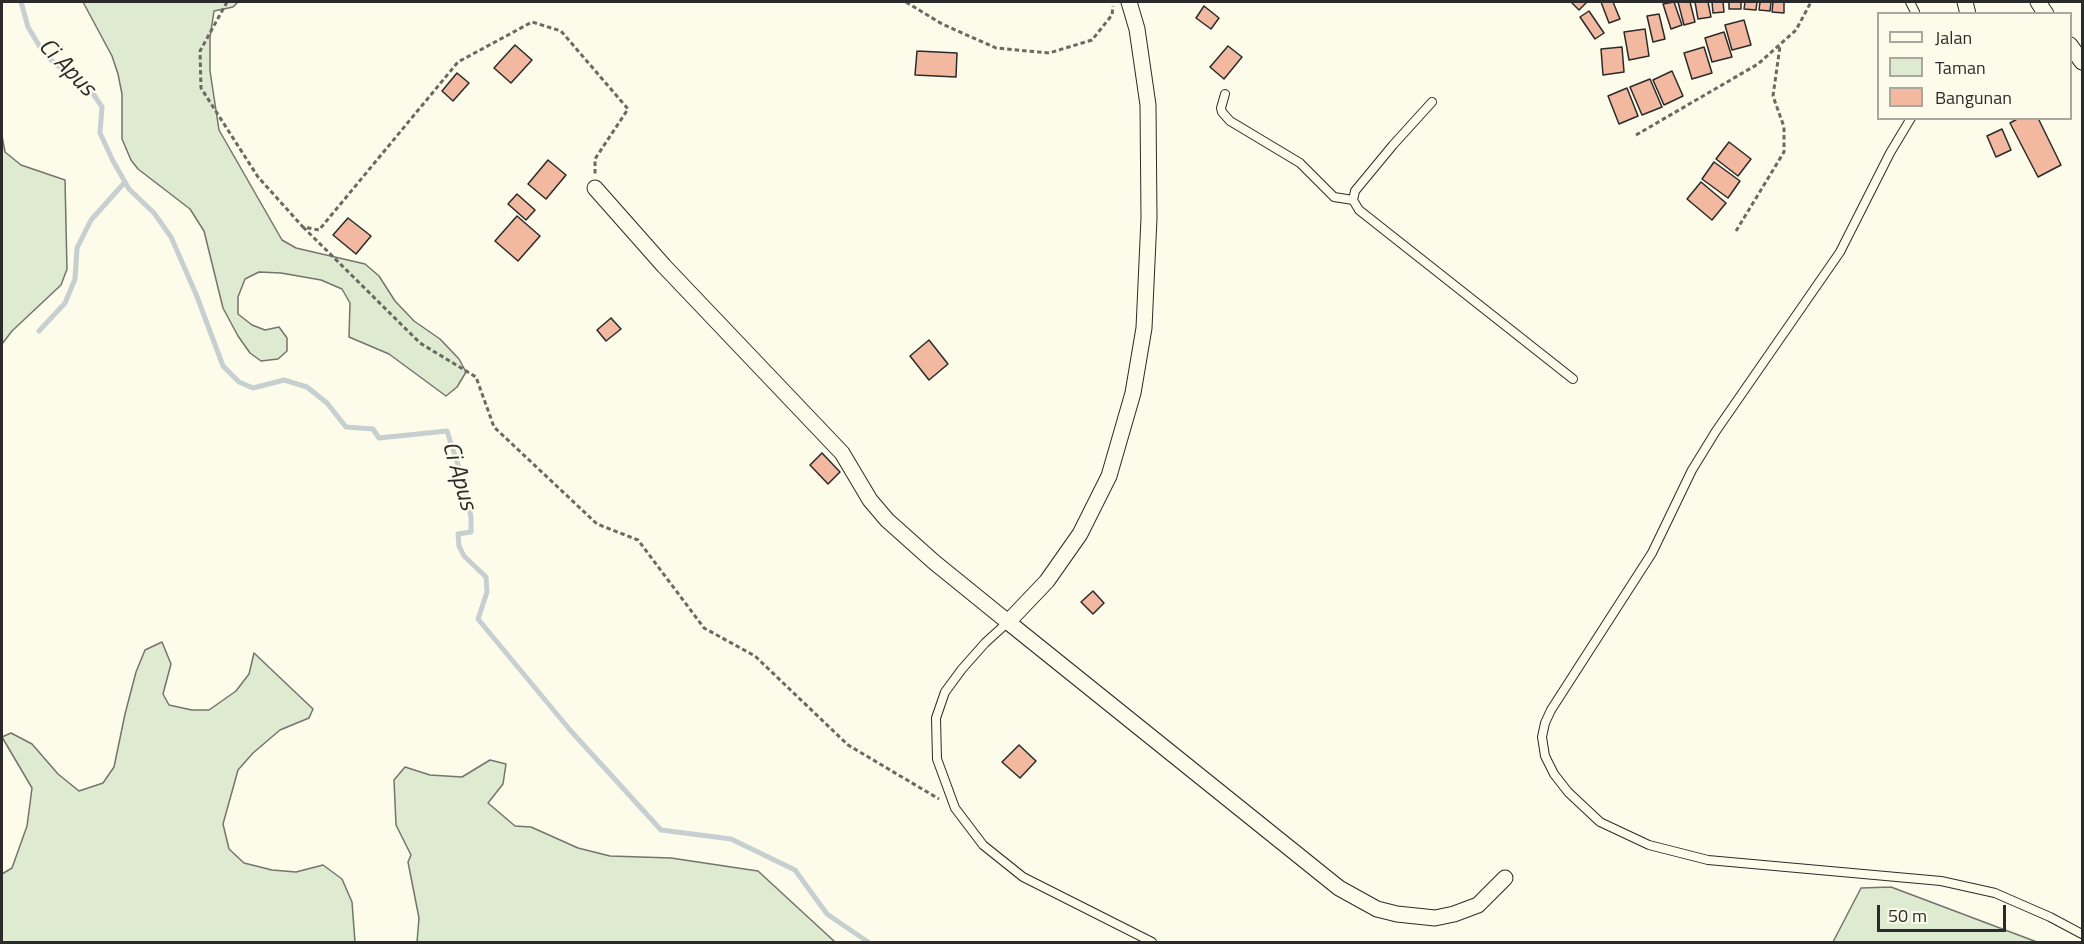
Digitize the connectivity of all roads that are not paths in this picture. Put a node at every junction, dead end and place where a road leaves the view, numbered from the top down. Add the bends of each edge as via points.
1 (1129, 2) edge
2 (1910, 2) edge
3 (1914, 12) edge
4 (2072, 48) edge
5 (2082, 62) edge
6 (1225, 94) dead end
7 (1432, 102) dead end
8 (1910, 120) edge
9 (595, 188) road end
10 (1353, 200) junction
11 (1573, 379) dead end
12 (1008, 622) junction
13 (1505, 878) dead end
14 (2082, 934) edge
15 (1152, 942) edge

1 - 12 street via 1148,105 1149,218 1144,328 1133,393 1109,476 1080,534 1047,581
2 - 3 lane
4 - 5 street
6 - 10 lane via 1221,108 1230,121 1300,163 1334,197
7 - 10 lane via 1355,191
8 - 14 lane via 1840,252 1716,431 1692,470 1652,553 1551,710 1542,737 1545,756 1568,792 1600,822 1649,845 1708,860 1941,881 1995,893
9 - 12 street via 842,453 887,520
10 - 11 lane via 1359,210
12 - 13 street via 1339,888 1377,909 1435,918 1454,914 1478,905
12 - 15 lane via 956,676 945,692 936,718 938,759 955,808 983,845 1023,877

